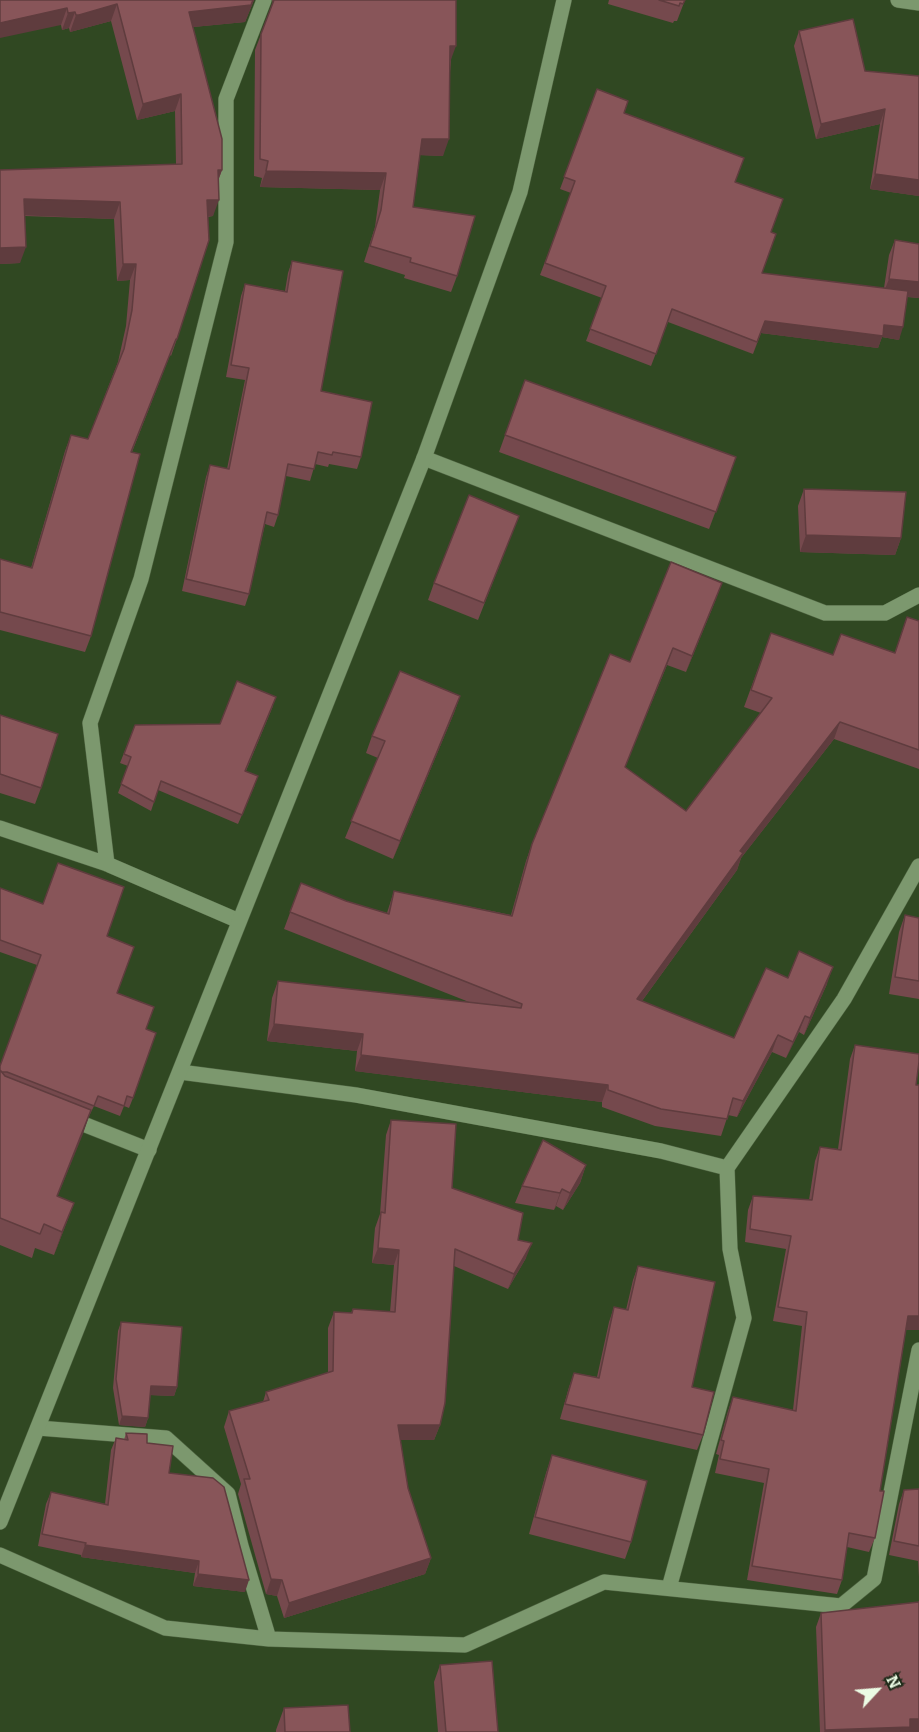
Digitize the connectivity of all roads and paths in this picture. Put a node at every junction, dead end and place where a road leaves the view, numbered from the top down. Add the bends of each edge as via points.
1 (264, 0) edge
2 (564, 0) edge
3 (898, 0) edge
4 (919, 3) edge
5 (424, 458) junction
6 (919, 595) edge
7 (0, 828) edge
8 (107, 864) junction
9 (919, 866) edge
10 (239, 921) junction
11 (180, 1071) junction
12 (53, 1112) edge
13 (149, 1150) junction
14 (727, 1168) junction
15 (919, 1350) edge
16 (38, 1428) junction
17 (0, 1522) edge
18 (0, 1555) edge
19 (669, 1588) junction
20 (269, 1639) junction

1 - 8 street via 226,99 226,242 141,579 90,723
2 - 5 street via 520,192
3 - 4 street
5 - 6 street via 825,613 885,613
5 - 10 street
7 - 8 street
8 - 10 street
9 - 14 street via 844,999
10 - 11 street
11 - 13 street
11 - 14 street via 356,1095 661,1151
12 - 13 street
13 - 16 street
14 - 19 street via 730,1249 744,1317
15 - 19 street via 874,1580 841,1606
16 - 17 street
16 - 20 street via 166,1437 228,1494
18 - 20 street via 165,1628
19 - 20 street via 604,1582 465,1645

